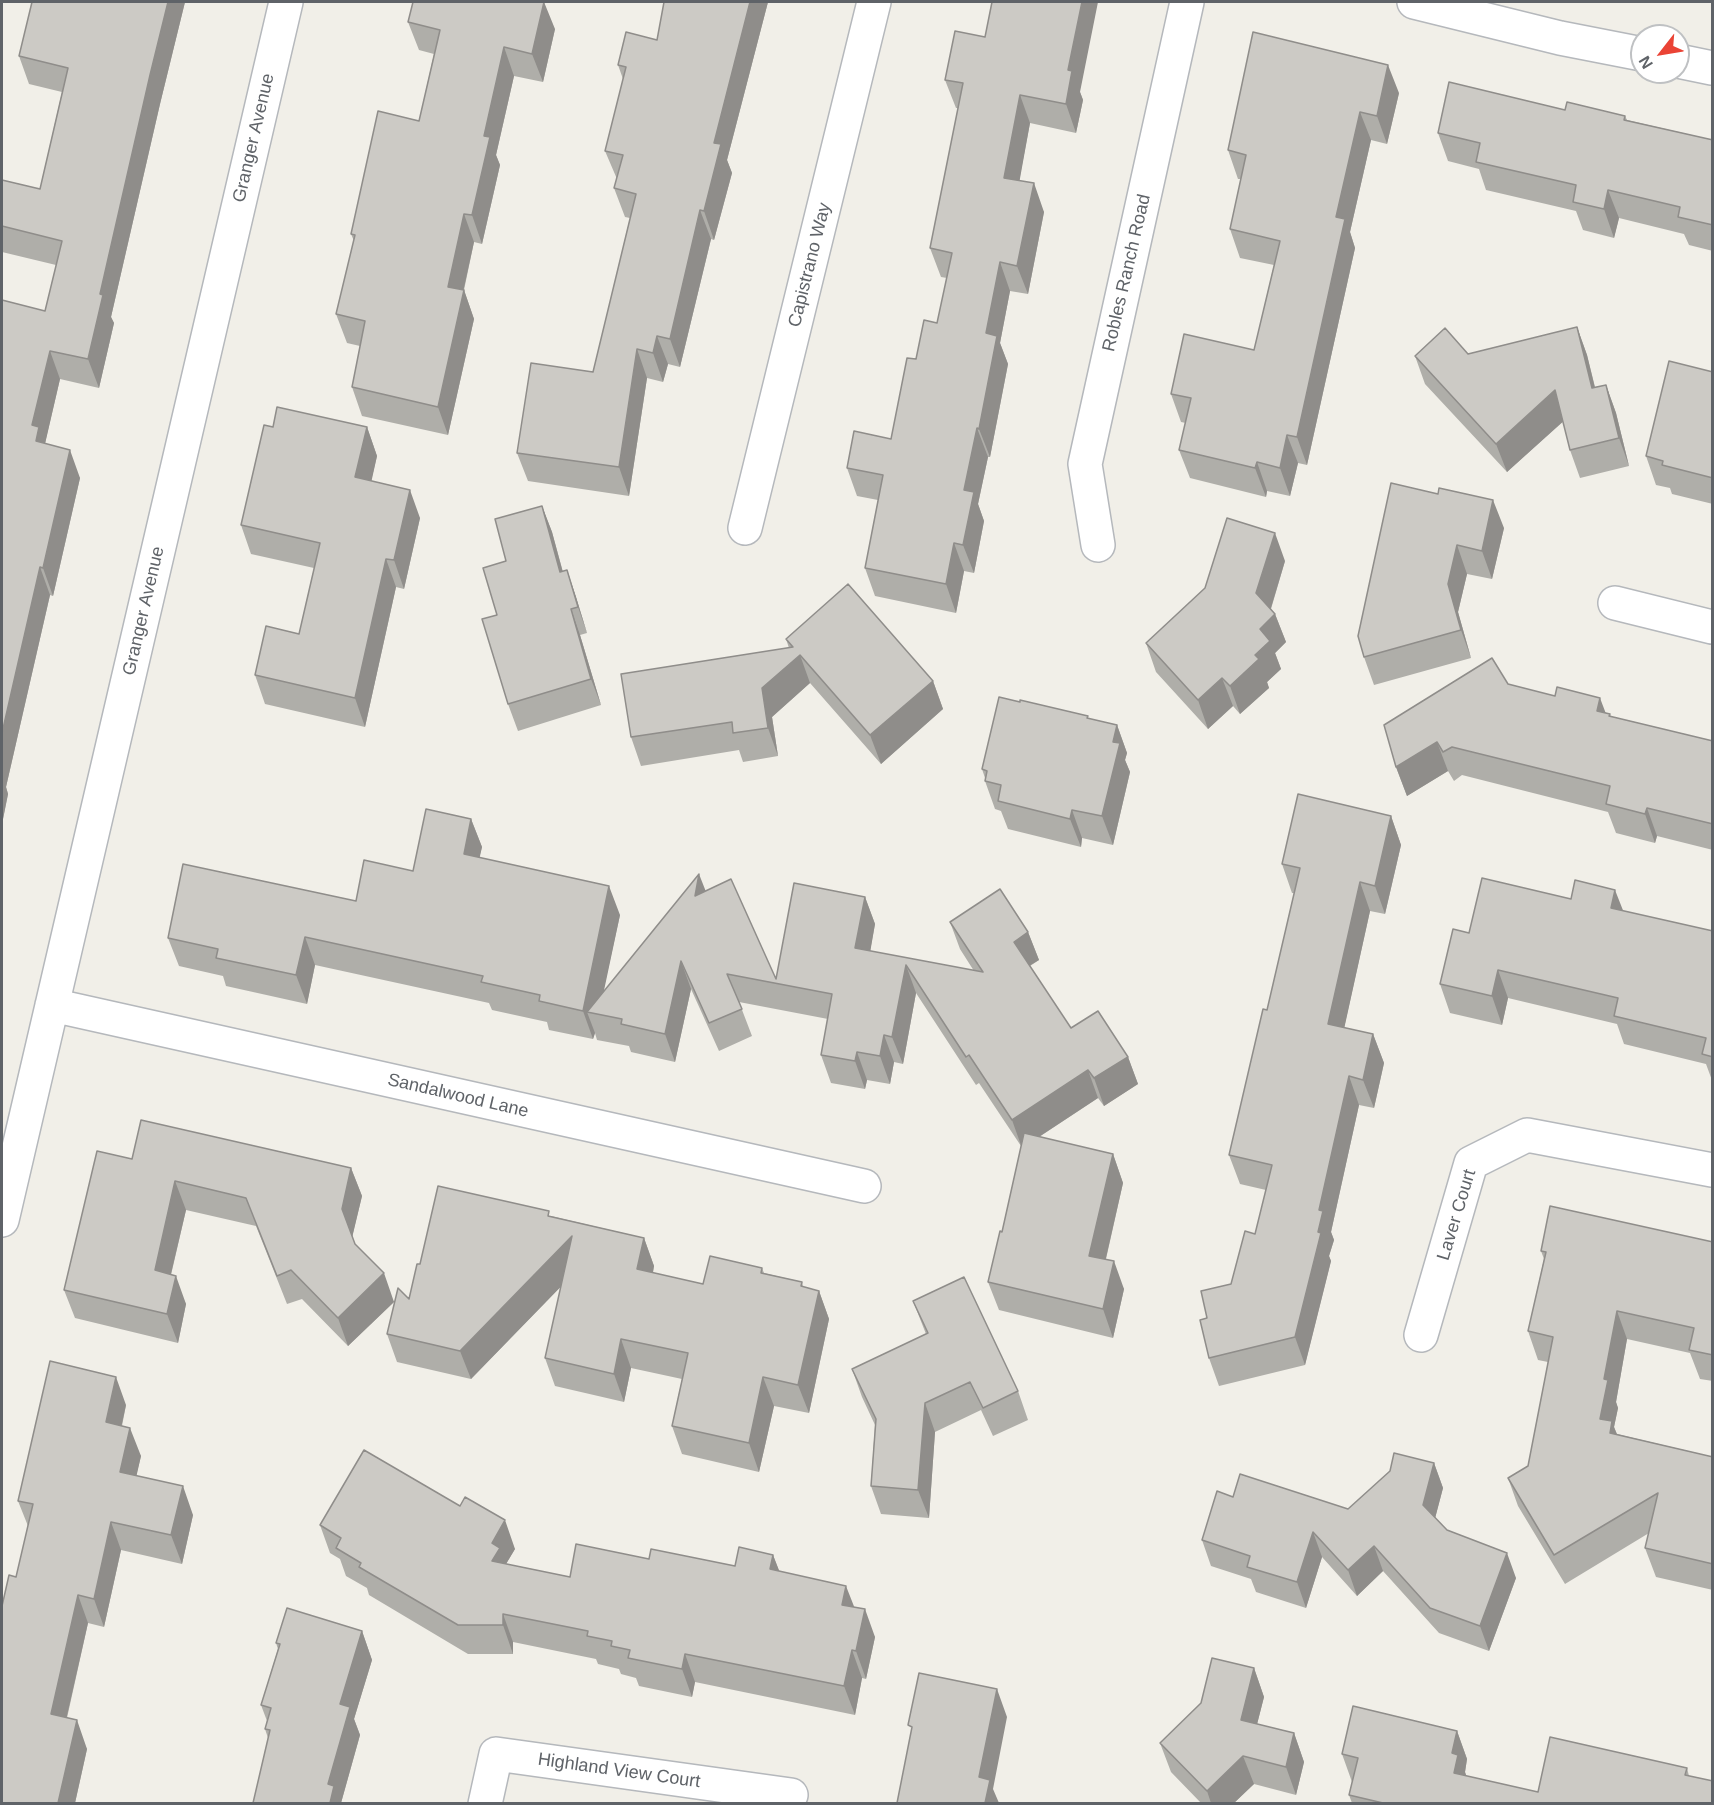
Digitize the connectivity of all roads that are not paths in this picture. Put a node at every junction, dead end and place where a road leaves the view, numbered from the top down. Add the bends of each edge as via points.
1 (286, 2) edge
2 (874, 2) edge
3 (1187, 2) edge
4 (1414, 2) edge
5 (1630, 52) edge
6 (1690, 63) edge
7 (1713, 68) edge
8 (745, 528) dead end
9 (1098, 545) dead end
10 (1615, 603) dead end
11 (1713, 627) edge
12 (52, 1005) junction
13 (1713, 1170) edge
14 (864, 1186) dead end
15 (2, 1220) edge
16 (1421, 1335) dead end
17 (791, 1795) dead end
18 (485, 1803) edge

1 - 12 street, Granger Avenue
2 - 8 street, Capistrano Way
3 - 9 street, Robles Ranch Road via 1085,464
4 - 5 street
6 - 7 street
10 - 11 street
12 - 14 street, Sandalwood Lane
12 - 15 street, Granger Avenue
13 - 16 street, Laver Court via 1527,1135 1471,1163
17 - 18 street, Highland View Court via 496,1754

